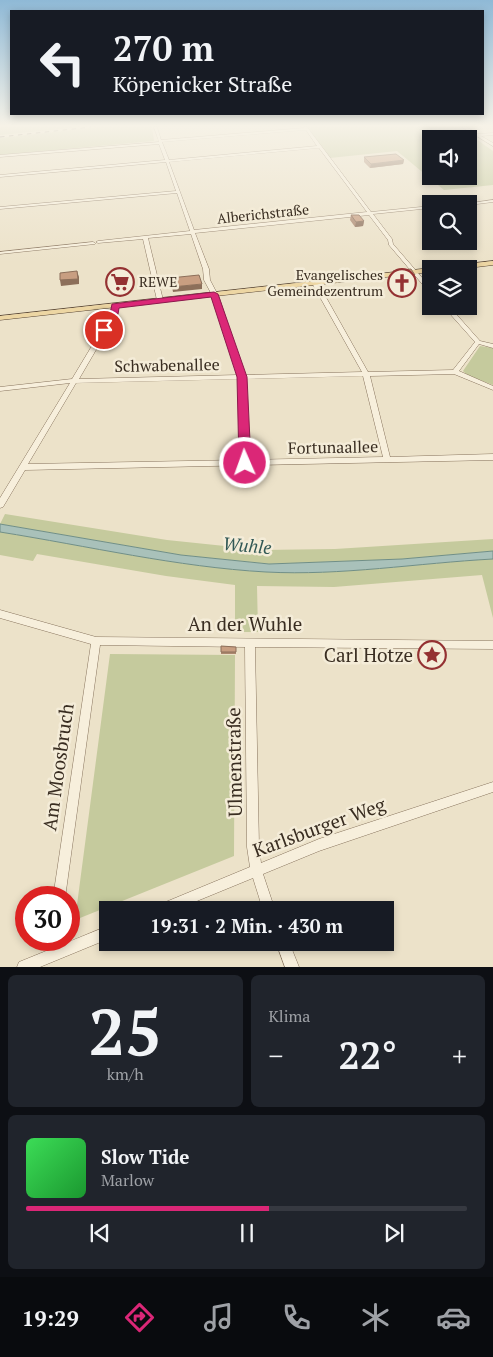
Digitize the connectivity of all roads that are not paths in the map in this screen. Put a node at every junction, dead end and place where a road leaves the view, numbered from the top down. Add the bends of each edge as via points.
1 (43, 172) edge
2 (172, 172) edge
3 (338, 172) edge
4 (0, 176) edge
5 (179, 192) junction
6 (493, 201) edge
7 (477, 203) edge
8 (0, 208) edge
9 (422, 208) edge
10 (369, 214) junction
11 (194, 232) junction
12 (145, 237) junction
13 (0, 253) edge
14 (493, 263) edge
15 (477, 265) edge
16 (422, 271) edge
17 (414, 272) junction
18 (422, 280) edge
19 (315, 283) junction
20 (214, 294) junction
21 (160, 300) junction
22 (115, 306) junction
23 (454, 315) edge
24 (0, 318) edge
25 (478, 342) junction
26 (493, 346) edge
27 (455, 372) junction
28 (366, 374) junction
29 (242, 377) junction
30 (74, 380) junction
31 (493, 388) edge
32 (0, 389) edge
33 (493, 457) edge
34 (387, 460) junction
35 (245, 463) junction
36 (23, 466) junction
37 (0, 505) edge
38 (0, 614) edge
39 (96, 641) junction
40 (250, 642) junction
41 (493, 645) edge
42 (493, 787) edge
43 (256, 869) junction
44 (61, 886) edge
45 (181, 901) edge
46 (266, 901) edge
47 (99, 935) edge
48 (80, 940) edge
49 (50, 951) edge
50 (286, 951) edge
51 (24, 967) edge
52 (292, 967) edge

1 - 4 street
2 - 5 street
3 - 10 street
5 - 8 street
5 - 11 street
6 - 7 street
9 - 10 street, Alberichstraße
10 - 11 street, Alberichstraße
10 - 17 street
11 - 12 street, Alberichstraße
11 - 20 street
12 - 13 street, Alberichstraße
12 - 21 street
14 - 15 main road
16 - 17 main road
17 - 18 street
17 - 19 main road
19 - 20 main road
19 - 28 street
20 - 21 main road
20 - 29 street
21 - 22 main road
22 - 24 main road
22 - 30 street via 114,314
23 - 25 street
25 - 26 street
25 - 27 street
27 - 28 street, Schwabenallee
27 - 31 street
28 - 29 street, Schwabenallee
28 - 34 street
29 - 30 street, Schwabenallee
29 - 35 street
30 - 32 street, Schwabenallee
30 - 36 street
33 - 34 street, Fortunaallee
34 - 35 street, Fortunaallee
35 - 36 street, Fortunaallee
36 - 37 street
38 - 39 street, An der Wuhle
39 - 40 street, An der Wuhle
39 - 44 street, Am Moosbruch
40 - 41 street, An der Wuhle
40 - 43 street, Ulmenstraße
42 - 43 street, Karlsburger Weg
43 - 45 street, Karlsburger Weg
43 - 46 street, Ulmenstraße
47 - 48 street
49 - 51 street
50 - 52 street

